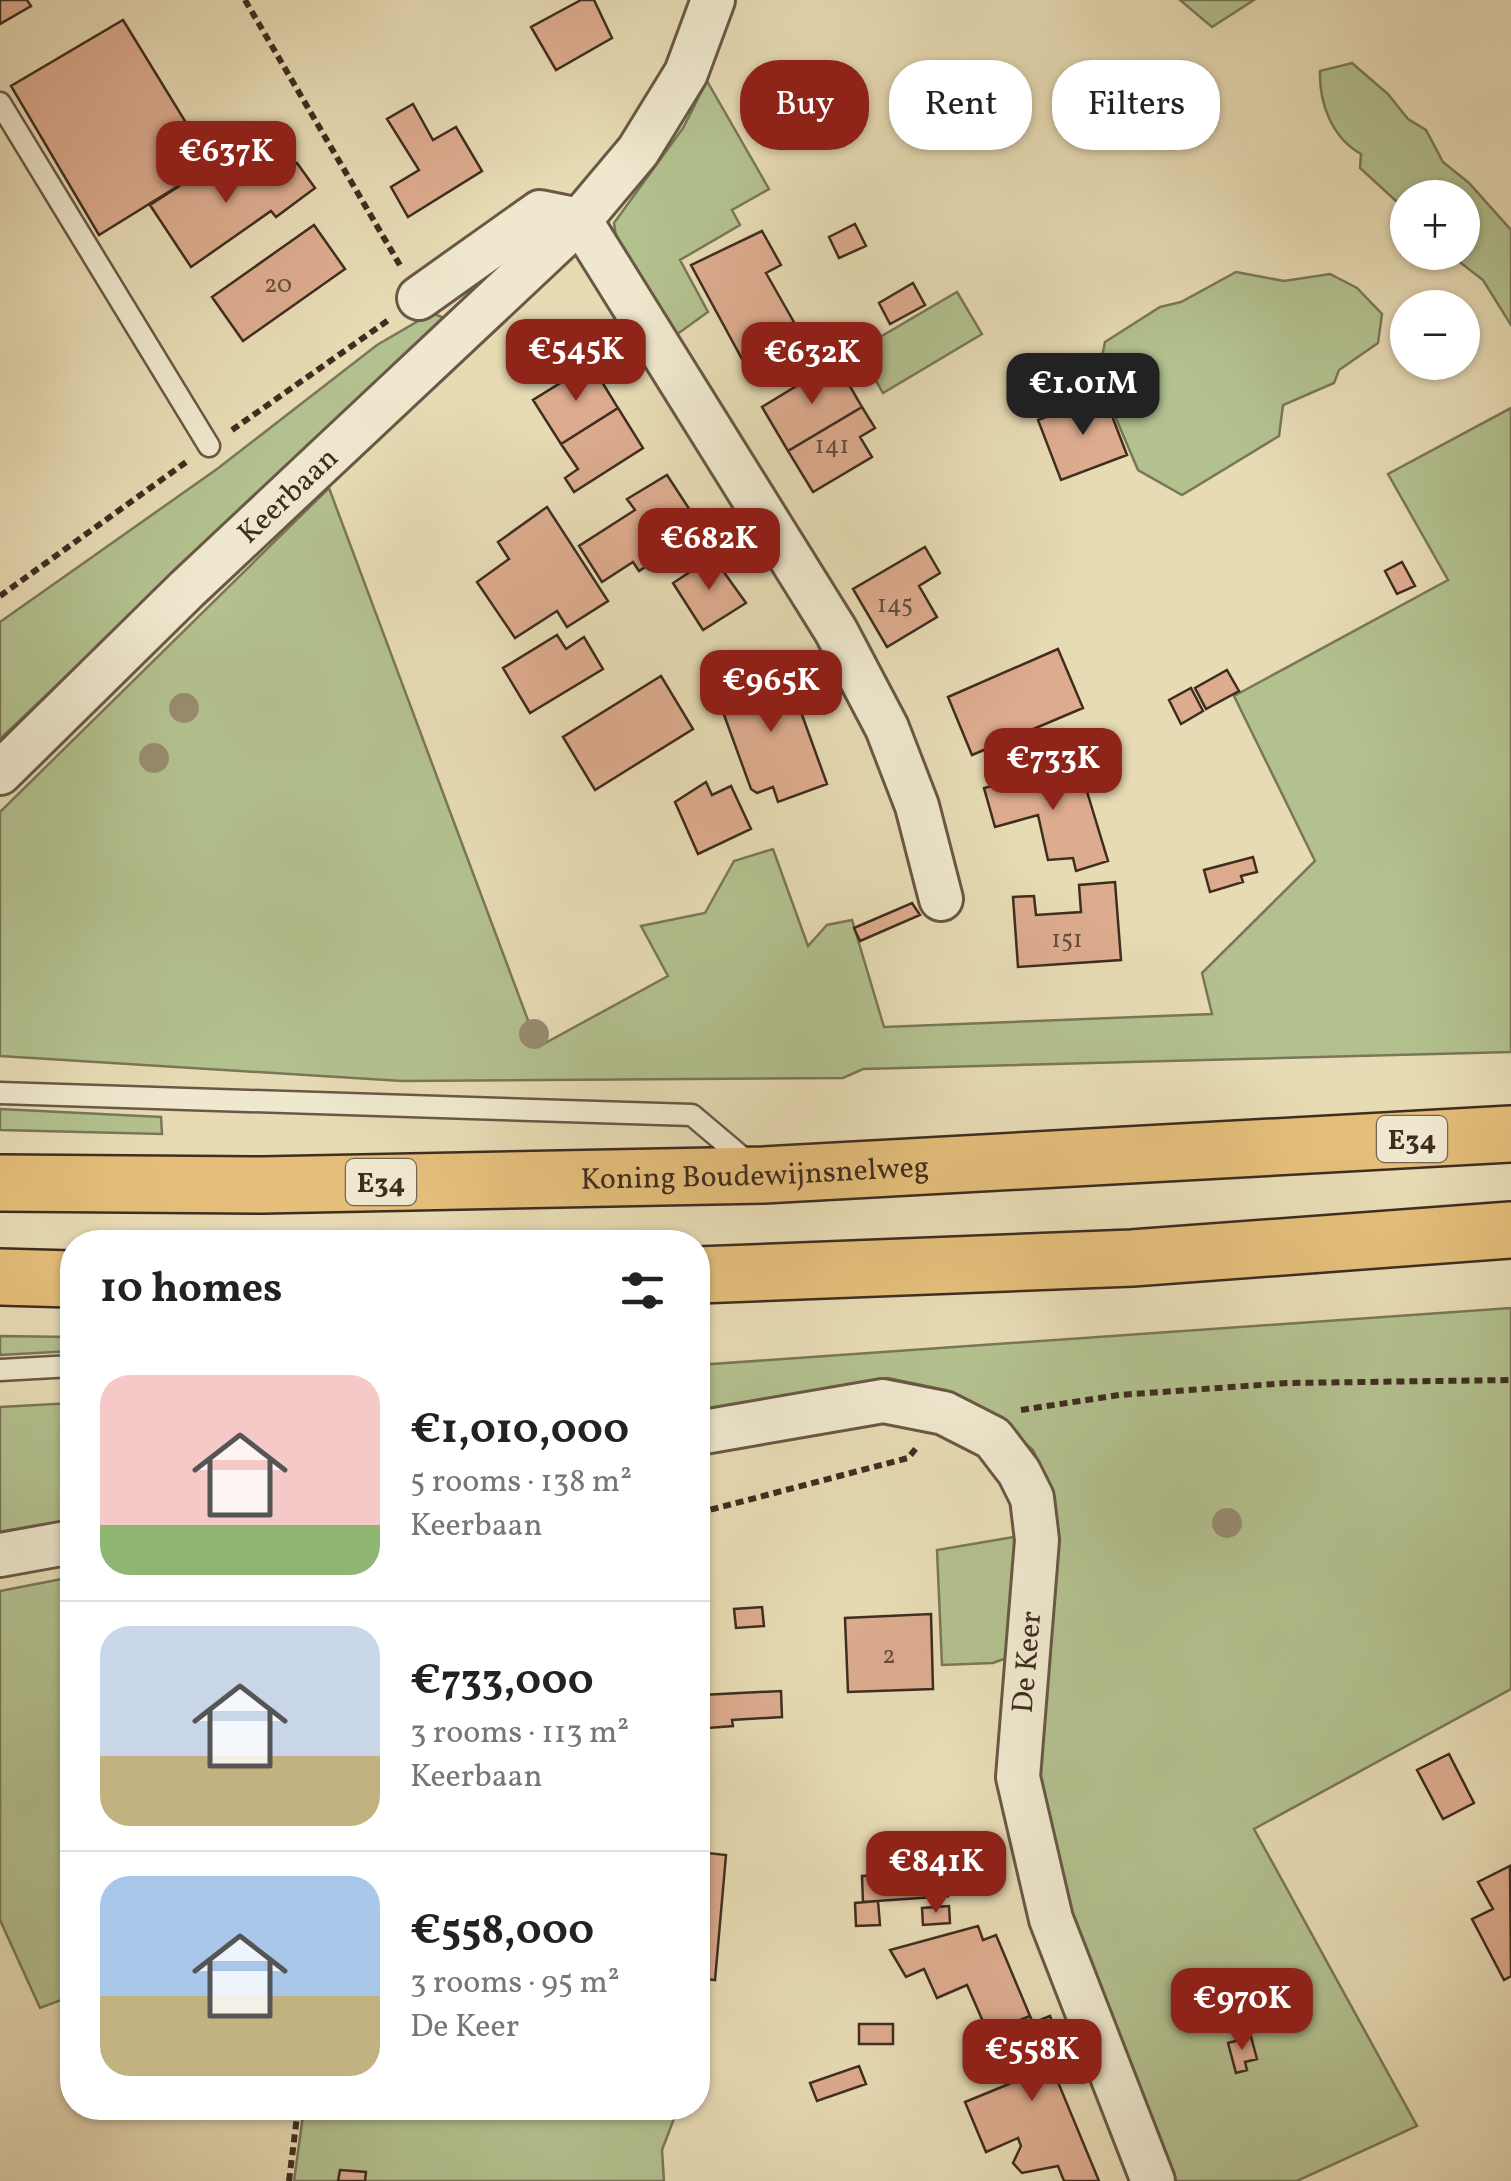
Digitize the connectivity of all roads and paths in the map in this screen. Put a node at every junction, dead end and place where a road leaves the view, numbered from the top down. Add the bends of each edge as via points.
1 (245, 0) edge
2 (713, 0) edge
3 (0, 103) edge
4 (580, 220) junction
5 (419, 298) joint
6 (209, 446) dead end
7 (0, 773) edge
8 (940, 899) dead end
9 (0, 1093) edge
10 (1511, 1134) edge
11 (763, 1175) junction
12 (0, 1183) edge
13 (1511, 1230) edge
14 (762, 1274) junction
15 (710, 1275) edge
16 (0, 1277) edge
17 (60, 1278) edge
18 (710, 1287) edge
19 (60, 1367) edge
20 (0, 1370) edge
21 (1511, 1380) edge
22 (959, 1420) junction
23 (710, 1431) edge
24 (710, 1510) edge
25 (60, 1544) edge
26 (0, 1555) edge
27 (297, 2120) edge
28 (289, 2181) edge
29 (1153, 2181) edge

1 - 5 path
2 - 4 street, Keerbaan via 686,73 638,150
3 - 6 lane
4 - 5 street via 540,212
4 - 7 street, Keerbaan
4 - 8 street via 836,630 887,728
9 - 11 lane via 692,1115
10 - 11 highway, Koning Boudewijnsnelweg / E34
11 - 12 highway, Koning Boudewijnsnelweg / E34
13 - 14 highway via 1132,1258
14 - 15 highway
14 - 18 lane
16 - 17 highway
19 - 20 lane
21 - 22 path via 1288,1383 1119,1395
22 - 23 street via 883,1401
22 - 24 path via 908,1458
22 - 29 street, De Keer via 1004,1450 1032,1498 1038,1540 1018,1777 1050,1919
25 - 26 street
27 - 28 path

